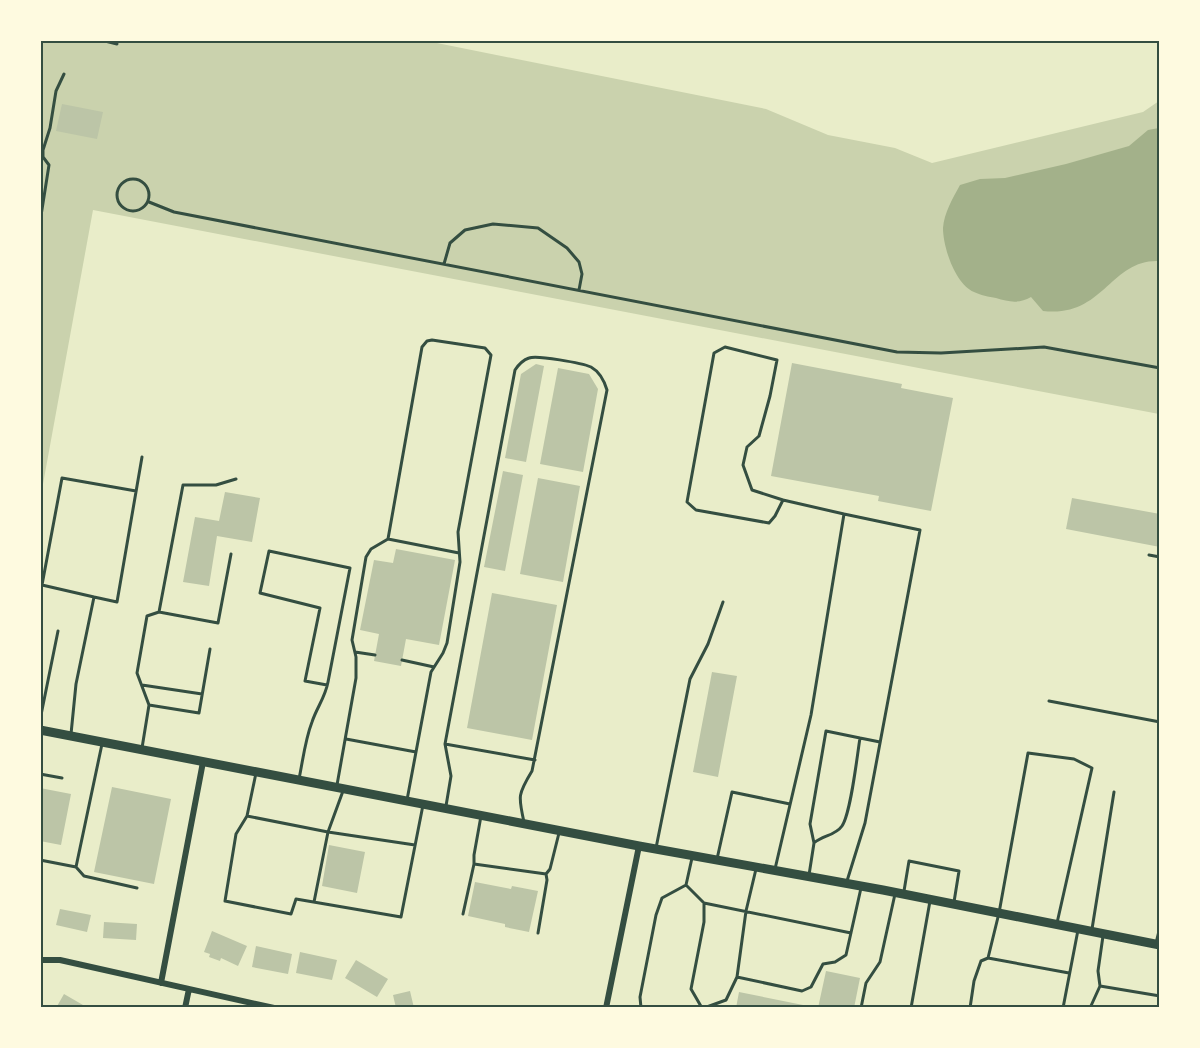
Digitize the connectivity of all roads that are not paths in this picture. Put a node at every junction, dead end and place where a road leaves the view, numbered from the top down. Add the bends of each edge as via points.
1 (101, 40) edge
2 (117, 44) dead end
3 (64, 74) dead end
4 (149, 202) junction
5 (40, 222) edge
6 (444, 264) junction
7 (579, 290) junction
8 (1160, 368) edge
9 (142, 457) dead end
10 (236, 479) dead end
11 (136, 491) junction
12 (783, 500) junction
13 (844, 514) junction
14 (388, 539) junction
15 (459, 553) junction
16 (231, 554) dead end
17 (1149, 555) dead end
18 (1160, 557) edge
19 (94, 597) junction
20 (723, 602) dead end
21 (159, 612) junction
22 (58, 631) dead end
23 (210, 649) dead end
24 (355, 652) junction
25 (375, 655) dead end
26 (402, 660) dead end
27 (434, 667) junction
28 (327, 685) junction
29 (142, 686) junction
30 (202, 694) junction
31 (1049, 701) dead end
32 (149, 705) junction
33 (40, 720) edge
34 (1160, 722) edge
35 (40, 730) edge
36 (70, 736) junction
37 (860, 738) junction
38 (346, 740) junction
39 (102, 742) junction
40 (880, 742) junction
41 (445, 744) junction
42 (141, 750) junction
43 (416, 752) junction
44 (535, 760) junction
45 (203, 762) junction
46 (256, 772) junction
47 (40, 774) edge
48 (62, 778) dead end
49 (299, 781) junction
50 (340, 789) junction
51 (1114, 792) dead end
52 (407, 801) junction
53 (790, 804) junction
54 (423, 805) junction
55 (445, 809) junction
56 (247, 816) junction
57 (481, 816) junction
58 (524, 824) junction
59 (560, 831) junction
60 (328, 832) junction
61 (814, 843) junction
62 (415, 845) junction
63 (639, 846) junction
64 (656, 849) junction
65 (692, 856) junction
66 (40, 860) edge
67 (717, 860) junction
68 (474, 864) junction
69 (76, 867) junction
70 (756, 867) junction
71 (775, 871) junction
72 (546, 874) junction
73 (808, 877) junction
74 (846, 883) junction
75 (686, 885) junction
76 (862, 886) junction
77 (137, 888) dead end
78 (899, 893) junction
79 (930, 899) junction
80 (314, 902) junction
81 (704, 903) junction
82 (954, 904) junction
83 (746, 911) junction
84 (999, 913) junction
85 (463, 914) dead end
86 (1057, 925) junction
87 (1160, 927) edge
88 (1078, 929) junction
89 (1091, 932) junction
90 (537, 933) dead end
91 (851, 933) junction
92 (1103, 934) junction
93 (1158, 945) edge
94 (988, 958) junction
95 (40, 960) edge
96 (1069, 974) junction
97 (737, 977) junction
98 (161, 983) junction
99 (1100, 986) junction
100 (189, 989) junction
101 (1160, 996) edge
102 (185, 1008) edge
103 (274, 1008) edge
104 (606, 1008) edge
105 (641, 1008) edge
106 (703, 1008) edge
107 (861, 1008) edge
108 (911, 1008) edge
109 (970, 1008) edge
110 (1063, 1008) edge
111 (1090, 1008) edge

1 - 2 lane
3 - 5 lane via 56,91 43,150 49,165
4 - 4 lane via 148,190 138,180 129,178 116,193 116,199 126,210 143,208
4 - 6 lane via 174,212
6 - 7 lane
6 - 7 lane via 450,243 465,230 493,224 538,228 567,248 579,262
7 - 8 lane via 897,352 1044,347
9 - 11 lane
10 - 21 lane via 216,485 183,485
11 - 19 lane via 117,602
11 - 19 lane via 62,478 42,585
12 - 12 lane via 769,523 696,510 687,502 714,353 725,347 777,360 759,436 747,447 743,465 752,490
12 - 13 lane
13 - 40 lane via 920,530
13 - 53 lane via 811,715
14 - 15 lane
14 - 15 lane via 422,347 432,340 485,348 491,355 458,532
14 - 24 lane via 371,549 366,557 352,640
15 - 27 lane via 447,644
16 - 21 lane via 218,623
17 - 18 lane
19 - 36 lane
20 - 64 lane via 690,679
21 - 29 lane via 147,615 137,673
22 - 33 lane
23 - 30 lane
24 - 25 lane
24 - 38 lane via 356,678
26 - 27 lane
27 - 43 lane
28 - 28 lane via 350,568 269,551 260,593 320,608 305,681
28 - 49 lane via 307,737
29 - 30 lane
29 - 32 lane
30 - 32 lane via 198,713
31 - 34 lane
32 - 42 lane
35 - 36 main road
36 - 39 main road
37 - 40 lane
37 - 61 lane via 843,825
37 - 61 lane via 826,731 810,824
38 - 43 lane
38 - 50 lane
39 - 42 main road
39 - 69 lane
40 - 74 lane via 865,823
41 - 44 lane
41 - 44 lane via 515,370 532,356 590,367 598,372 607,390
41 - 55 lane via 451,776
42 - 45 main road
43 - 52 lane
44 - 58 lane via 520,792
45 - 46 main road
45 - 98 street
46 - 49 main road
46 - 56 lane
47 - 48 lane
49 - 50 main road
50 - 52 main road
50 - 60 lane
51 - 89 lane
52 - 54 main road
53 - 67 lane via 732,792
53 - 71 lane
54 - 55 main road
54 - 62 lane
55 - 57 main road
56 - 60 lane
56 - 80 lane via 236,834 225,901 291,914 296,899
57 - 58 main road
57 - 68 lane
58 - 59 main road
59 - 63 main road
59 - 72 lane
60 - 62 lane
60 - 80 lane
61 - 73 lane
62 - 80 lane via 401,917
63 - 64 main road
63 - 104 street
64 - 65 main road
65 - 67 main road
65 - 75 lane
66 - 69 lane
67 - 70 main road
68 - 72 lane
68 - 85 lane
69 - 77 lane via 84,876
70 - 71 main road
70 - 83 lane
71 - 73 main road
72 - 90 lane
73 - 74 main road
74 - 76 main road
75 - 81 lane
75 - 105 lane via 662,898 640,997
76 - 78 main road
76 - 91 lane
78 - 79 main road
78 - 82 lane via 909,861 959,871
78 - 107 lane via 880,962 866,983
79 - 82 main road
79 - 108 lane
81 - 83 lane
81 - 106 lane via 691,988
82 - 84 main road
83 - 91 lane
83 - 97 lane
84 - 86 main road
84 - 86 lane via 1028,753 1074,759 1092,768
84 - 94 lane
86 - 88 main road
87 - 93 lane
88 - 89 main road
88 - 96 lane
89 - 92 main road
91 - 97 lane via 846,955 823,963 811,987 802,991
92 - 93 main road
92 - 99 lane
94 - 96 lane
94 - 109 lane via 981,961
95 - 98 street via 60,960
96 - 110 lane
97 - 106 lane via 726,999
98 - 100 street
99 - 101 lane
99 - 111 lane
100 - 102 street
100 - 103 street

